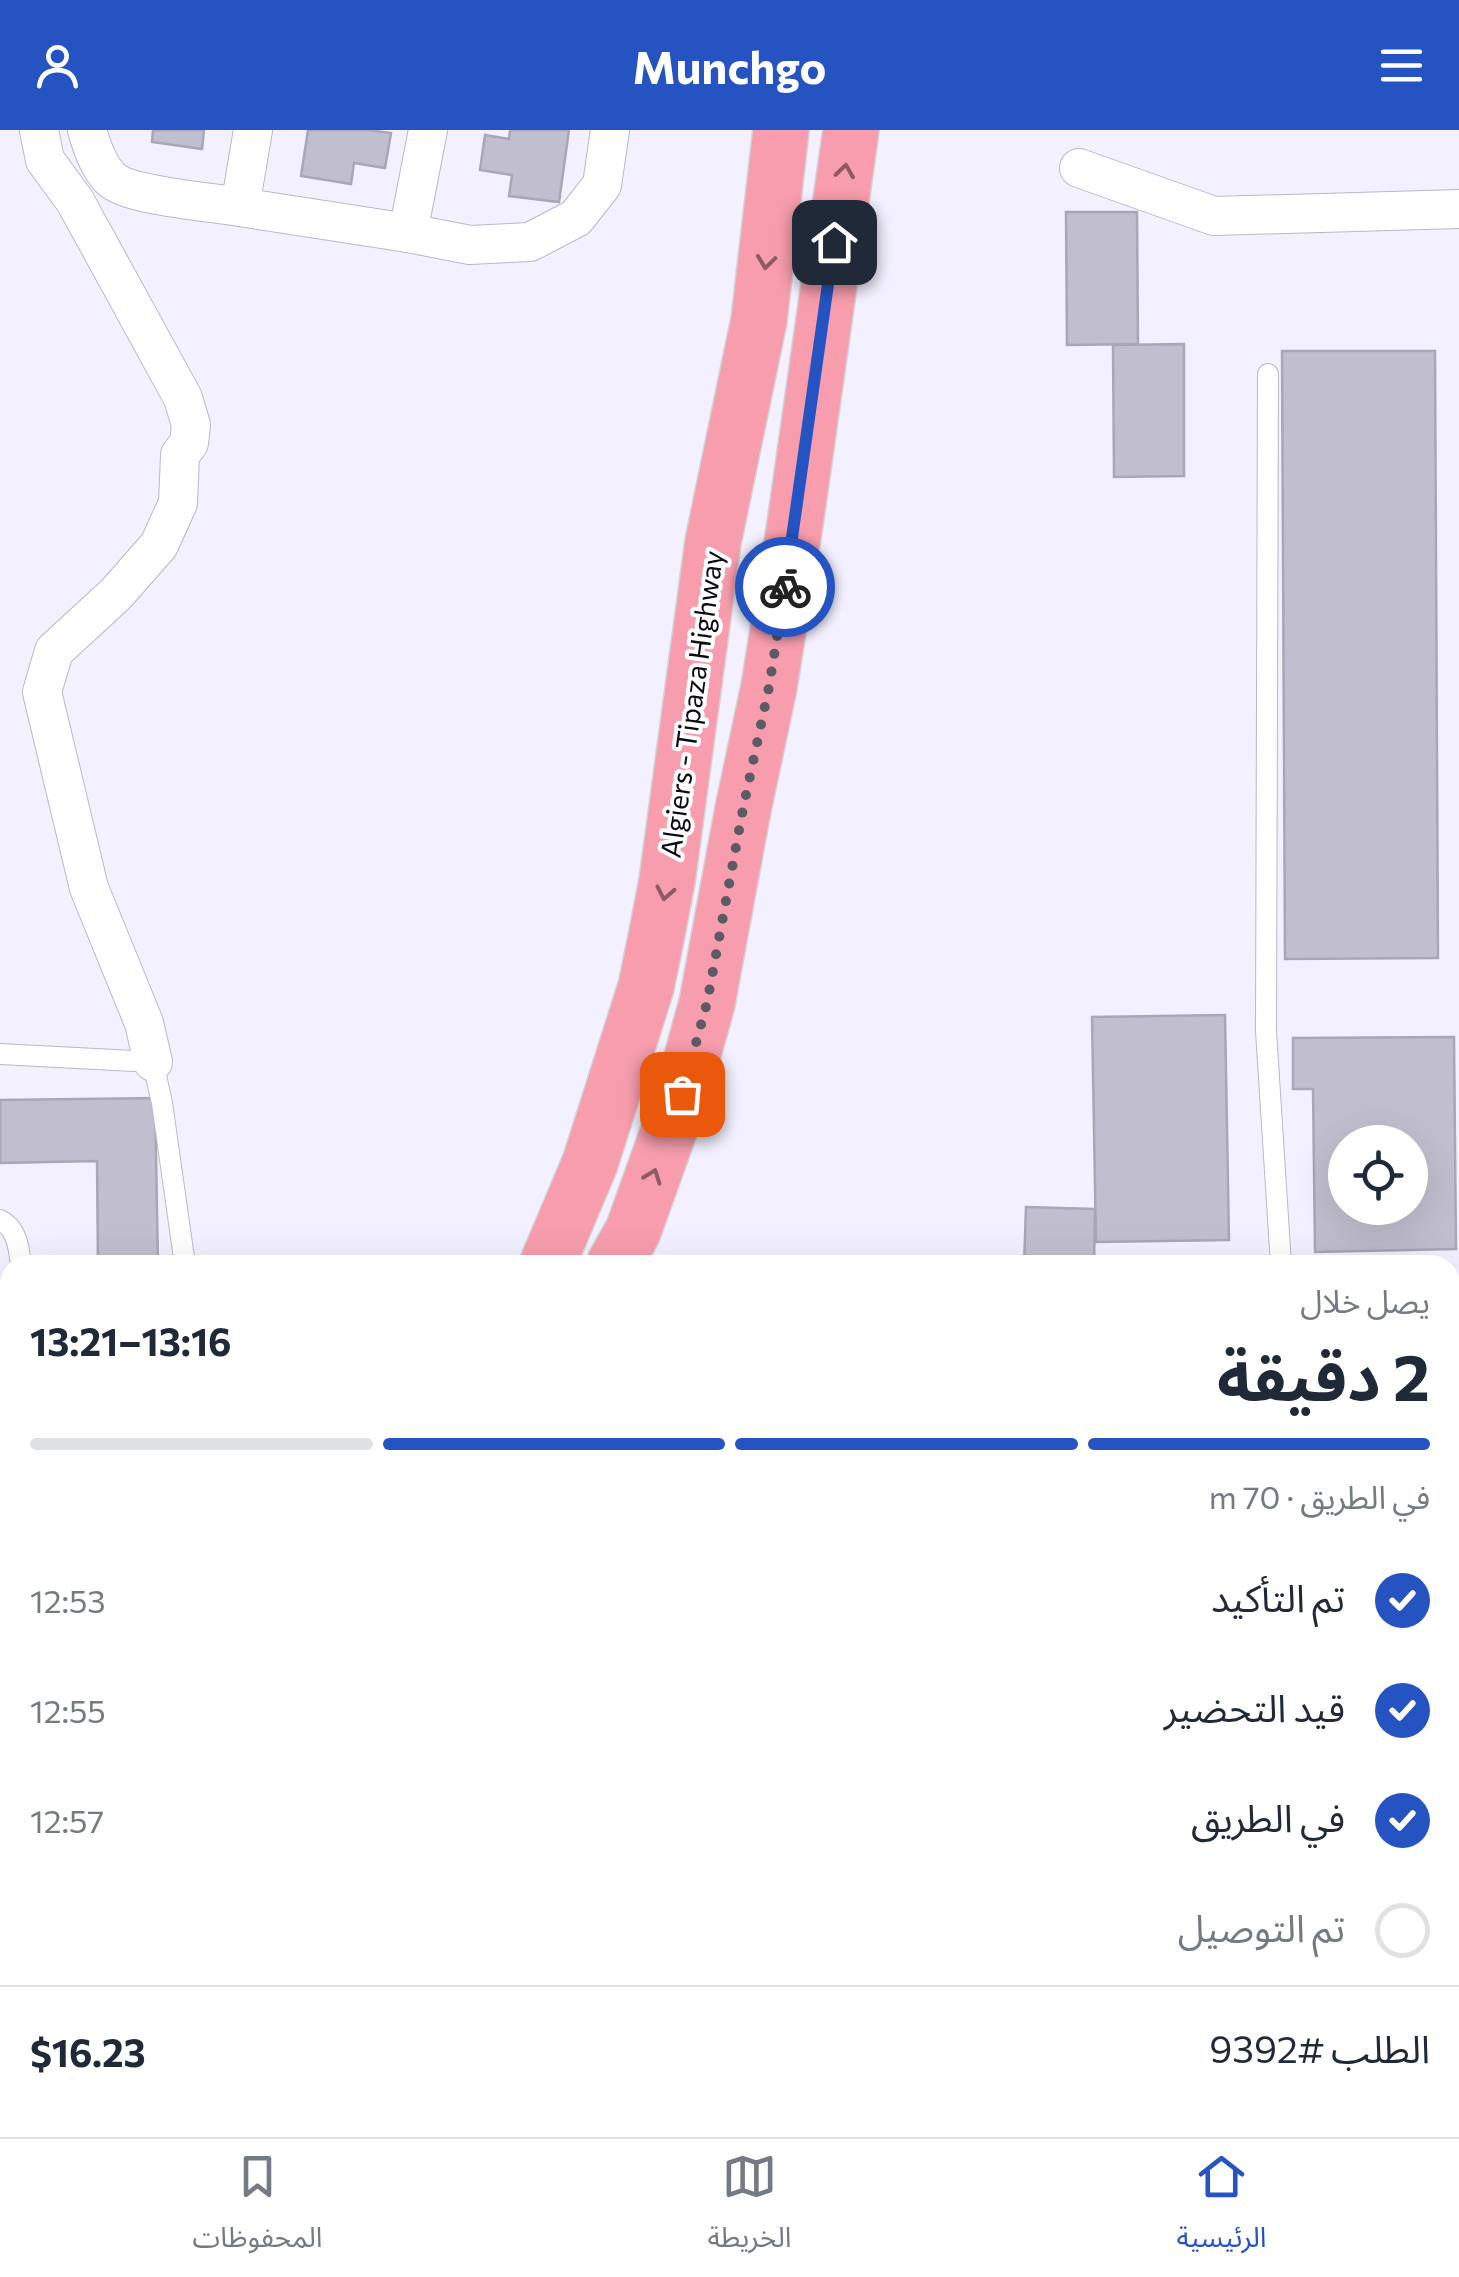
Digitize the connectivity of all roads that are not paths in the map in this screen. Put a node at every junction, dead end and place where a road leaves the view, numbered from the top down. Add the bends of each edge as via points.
1 (39, 130) edge
2 (88, 130) edge
3 (254, 130) edge
4 (428, 130) edge
5 (610, 130) edge
6 (781, 130) edge
7 (851, 130) edge
8 (1079, 168) dead end
9 (240, 207) junction
10 (1459, 209) edge
11 (408, 233) junction
12 (1268, 374) dead end
13 (0, 1054) edge
14 (153, 1062) junction
15 (0, 1220) edge
16 (19, 1255) edge
17 (184, 1255) edge
18 (551, 1255) edge
19 (620, 1255) edge
20 (1280, 1255) edge

1 - 14 street via 45,160 75,201 184,398 191,425 180,455 178,503 159,545 54,651 42,692 89,888 144,1023
2 - 9 street via 95,156 128,190
3 - 9 street
4 - 11 street
5 - 11 street via 602,185 576,218 530,242 470,245
6 -> 18 highway, Algiers - Tipaza Highway via 759,320 713,542 653,954 590,1164
19 -> 7 highway via 676,1111 707,1003 769,687
8 - 10 street via 1214,216
9 - 11 street
12 - 20 lane via 1266,1031
13 - 14 lane
14 - 17 lane
15 - 16 lane via 17,1240

